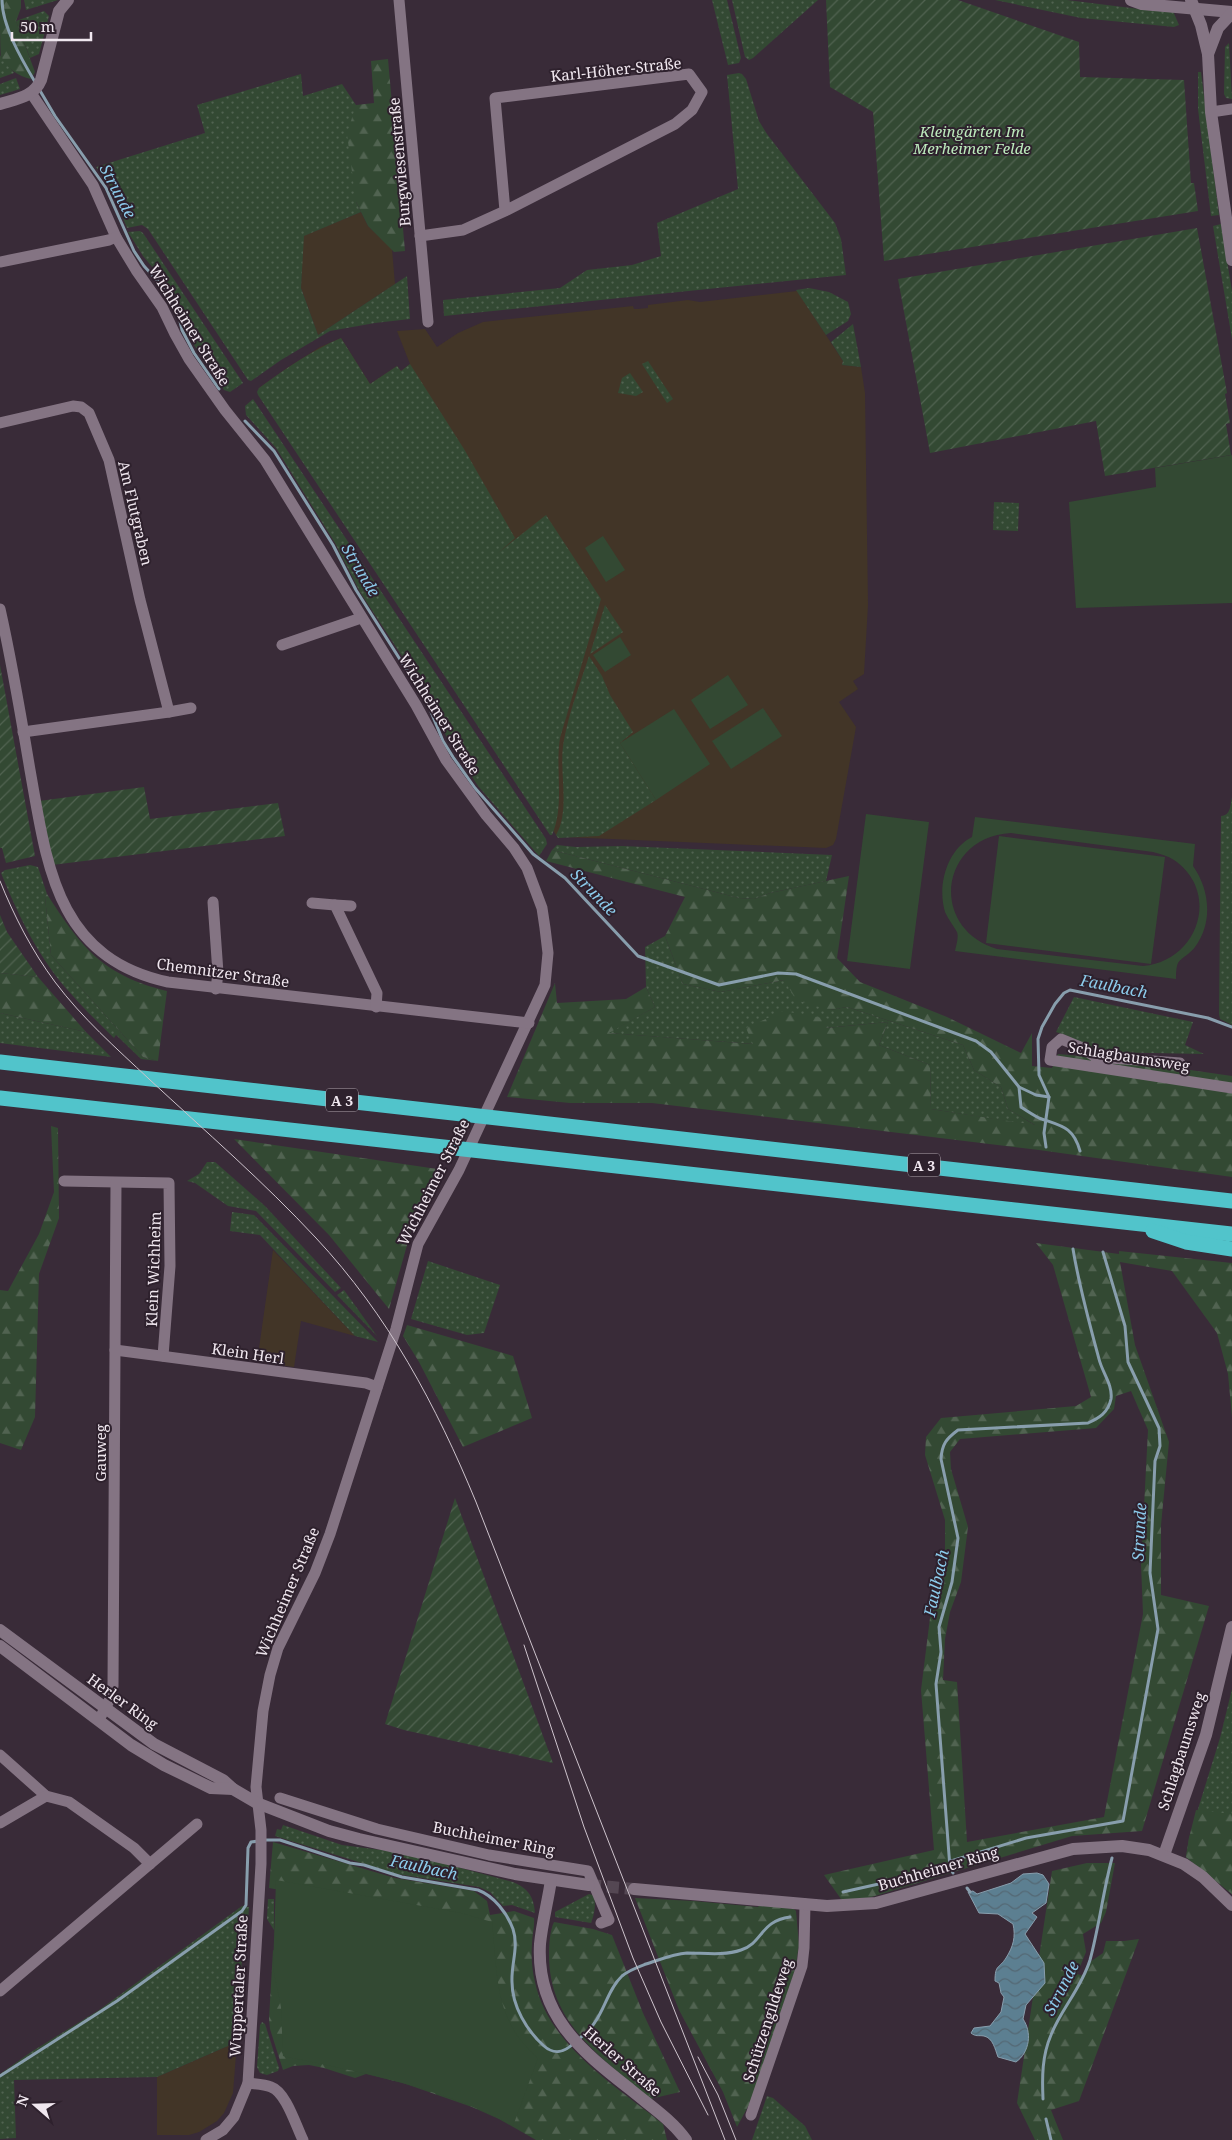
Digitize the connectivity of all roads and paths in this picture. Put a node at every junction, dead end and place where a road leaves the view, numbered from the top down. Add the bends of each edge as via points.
1 (68, 0) edge
2 (399, 0) edge
3 (1131, 0) edge
4 (1193, 4) edge
5 (1232, 12) edge
6 (1208, 54) junction
7 (36, 89) junction
8 (0, 104) edge
9 (1232, 109) edge
10 (1211, 112) junction
11 (1228, 205) edge
12 (505, 211) junction
13 (420, 236) junction
14 (116, 237) junction
15 (1232, 260) edge
16 (0, 262) edge
17 (428, 322) dead end
18 (0, 423) edge
19 (0, 609) edge
20 (361, 618) junction
21 (282, 645) dead end
22 (191, 708) dead end
23 (169, 712) junction
24 (23, 732) junction
25 (213, 902) dead end
26 (312, 903) dead end
27 (335, 905) junction
28 (351, 906) dead end
29 (216, 989) junction
30 (376, 1007) junction
31 (529, 1023) junction
32 (0, 1062) edge
33 (1180, 1063) dead end
34 (1232, 1088) edge
35 (0, 1098) edge
36 (64, 1181) dead end
37 (116, 1183) junction
38 (1144, 1190) junction
39 (1232, 1190) edge
40 (1232, 1201) edge
41 (1128, 1222) junction
42 (1232, 1234) edge
43 (1232, 1249) edge
44 (115, 1350) junction
45 (163, 1356) junction
46 (377, 1387) junction
47 (1232, 1627) edge
48 (0, 1630) edge
49 (0, 1646) edge
50 (106, 1709) junction
51 (98, 1720) junction
52 (0, 1756) edge
53 (233, 1789) junction
54 (46, 1796) junction
55 (280, 1798) dead end
56 (258, 1803) junction
57 (336, 1817) junction
58 (0, 1823) edge
59 (197, 1824) dead end
60 (329, 1831) junction
61 (1164, 1855) junction
62 (150, 1864) junction
63 (551, 1880) junction
64 (589, 1885) tunnel mouth
65 (634, 1889) tunnel mouth
66 (805, 1904) junction
67 (1232, 1905) edge
68 (601, 1923) dead end
69 (0, 1991) edge
70 (248, 2083) junction
71 (751, 2115) dead end
72 (206, 2140) edge
73 (303, 2140) edge
74 (686, 2140) edge

1 - 7 main road via 59,11
2 - 13 street, Burgwiesenstraße
3 - 4 main road via 1142,4
4 - 5 main road
4 - 6 main road
5 - 6 main road via 1218,28
6 - 10 main road
7 - 8 main road
7 - 14 street, Wichheimer Straße via 93,185
9 - 10 street
10 - 11 main road
11 - 15 main road
12 - 12 street, Karl-Höher-Straße via 495,98 689,74 702,92 692,110 675,124
12 - 13 street, Karl-Höher-Straße via 463,230
13 - 17 street, Burgwiesenstraße
14 - 16 street
14 - 20 street, Wichheimer Straße via 162,307 174,334 207,386 266,460
18 - 23 street, Am Flutgraben via 73,406 89,413 109,460 139,598
19 - 24 street, Chemnitzer Straße
20 - 21 street
20 - 31 street, Wichheimer Straße via 416,705 446,760 527,868 542,908 548,953 545,985
22 - 23 street
23 - 24 street
24 - 29 street, Chemnitzer Straße via 41,834 55,886 80,930 101,952 131,972 168,982
25 - 29 street via 218,973
26 - 27 street
27 - 28 street
27 - 30 street via 377,993
29 - 30 street, Chemnitzer Straße
30 - 31 street, Chemnitzer Straße
31 - 46 street, Wichheimer Straße via 459,1170 418,1244
32 - 38 highway, A 3
33 - 34 street, Schlagbaumsweg via 1096,1057 1061,1039 1052,1047 1050,1060
35 - 41 highway, A 3
36 - 37 street
37 - 44 street, Gauweg
37 - 45 street, Klein Wichheim via 169,1183 170,1266
38 - 39 highway
38 - 40 highway, A 3
41 - 42 highway, A 3
41 - 43 highway via 1181,1240
44 - 45 street, Klein Herl
44 - 50 street, Gauweg via 113,1686
45 - 46 street, Klein Herl
46 - 56 street, Wichheimer Straße via 330,1534 315,1573 278,1648 270,1675 260,1735
47 - 61 main road, Schlagbaumsweg via 1206,1735
48 - 50 main road, Herler Ring
49 - 51 main road, Herler Ring
50 - 51 street, Gauweg
50 - 53 main road, Herler Ring via 154,1744 223,1780
51 - 53 main road, Herler Ring via 164,1766 211,1788
52 - 54 street
53 - 56 main road, Herler Ring
54 - 58 street
54 - 62 street via 69,1802 134,1848
55 - 57 street, Buchheimer Ring
56 - 60 main road, Buchheimer Ring
56 - 70 street, Wuppertaler Straße via 261,1848
57 - 60 street
57 - 68 street, Buchheimer Ring via 489,1855 588,1871 609,1920
59 - 62 street
60 - 63 main road, Buchheimer Ring
61 - 66 main road, Buchheimer Ring via 1122,1846 1073,1848 876,1903
61 - 67 main road, Buchheimer Ring via 1194,1870
62 - 69 street
63 - 64 main road, Buchheimer Ring
63 - 74 main road, Herler Straße via 540,1963 547,1995 556,2016 583,2050 666,2119
65 - 66 main road, Buchheimer Ring
66 - 71 street, Schützengildeweg via 802,1966
70 - 72 street, Wuppertaler Straße via 234,2117 223,2130
70 - 73 street via 277,2090

